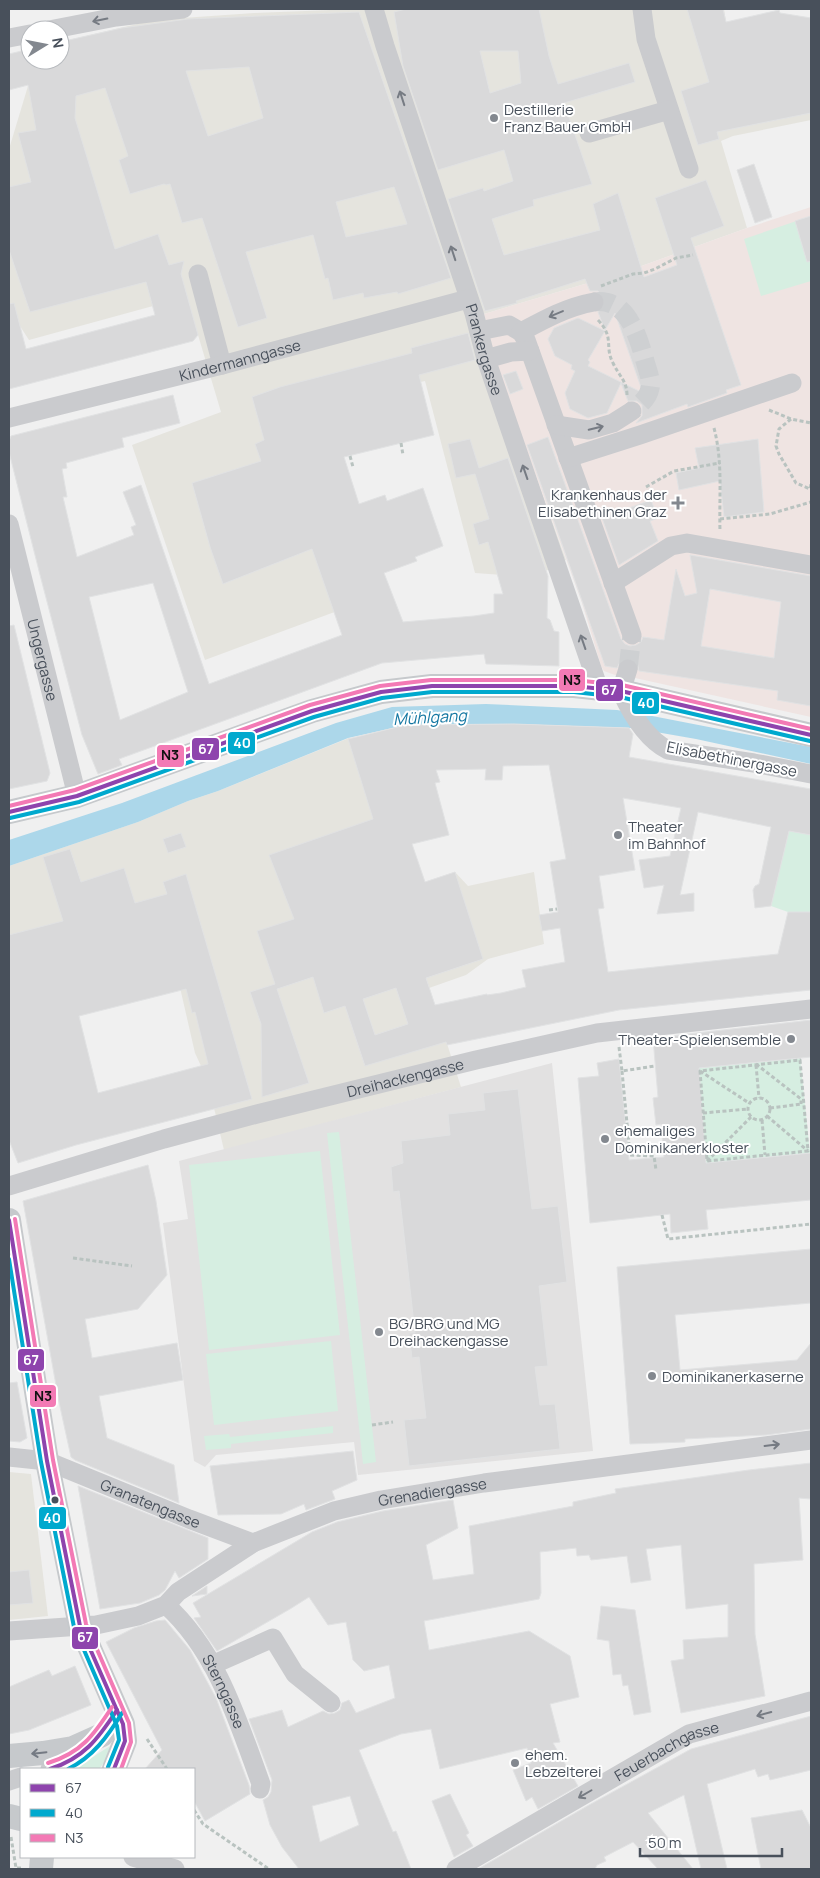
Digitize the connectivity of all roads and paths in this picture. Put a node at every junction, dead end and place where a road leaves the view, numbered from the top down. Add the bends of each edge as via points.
1 (183, 9) edge
2 (374, 9) edge
3 (642, 9) edge
4 (70, 26) edge
5 (669, 110) junction
6 (589, 134) dead end
7 (689, 169) dead end
8 (693, 255) dead end
9 (198, 274) dead end
10 (468, 299) junction
11 (590, 303) junction
12 (479, 331) junction
13 (521, 332) junction
14 (530, 350) junction
15 (486, 360) junction
16 (222, 365) junction
17 (792, 383) dead end
18 (744, 399) junction
19 (709, 411) junction
20 (630, 412) joint
21 (9, 418) edge
22 (791, 419) junction
23 (811, 423) edge
24 (556, 425) junction
25 (400, 443) dead end
26 (403, 455) dead end
27 (350, 456) dead end
28 (568, 458) junction
29 (720, 463) junction
30 (353, 467) dead end
31 (811, 484) edge
32 (646, 486) dead end
33 (811, 502) edge
34 (720, 519) junction
35 (9, 524) edge
36 (721, 549) junction
37 (811, 565) edge
38 (613, 583) junction
39 (632, 636) tunnel mouth
40 (619, 690) junction
41 (811, 735) edge
42 (811, 774) edge
43 (77, 796) junction
44 (9, 812) edge
45 (557, 909) dead end
46 (549, 910) dead end
47 (811, 1009) edge
48 (618, 1040) dead end
49 (756, 1064) junction
50 (655, 1066) dead end
51 (622, 1071) junction
52 (700, 1071) junction
53 (759, 1098) junction
54 (749, 1103) junction
55 (803, 1104) junction
56 (770, 1108) junction
57 (748, 1109) junction
58 (703, 1113) junction
59 (767, 1116) junction
60 (751, 1117) junction
61 (762, 1120) junction
62 (808, 1151) junction
63 (765, 1155) junction
64 (707, 1161) junction
65 (656, 1170) dead end
66 (9, 1186) edge
67 (662, 1215) dead end
68 (9, 1220) edge
69 (811, 1224) edge
70 (74, 1258) dead end
71 (132, 1266) dead end
72 (393, 1422) dead end
73 (372, 1425) dead end
74 (811, 1440) edge
75 (9, 1457) edge
76 (48, 1461) junction
77 (254, 1543) junction
78 (166, 1605) junction
79 (80, 1626) junction
80 (9, 1631) edge
81 (212, 1665) junction
82 (811, 1702) edge
83 (331, 1703) dead end
84 (114, 1705) junction
85 (102, 1735) junction
86 (147, 1739) dead end
87 (9, 1756) edge
88 (56, 1768) edge
89 (114, 1768) edge
90 (166, 1768) edge
91 (20, 1773) edge
92 (260, 1789) dead end
93 (195, 1812) edge
94 (13, 1823) edge
95 (137, 1858) edge
96 (36, 1864) edge
97 (175, 1869) edge
98 (269, 1869) edge
99 (456, 1869) edge

1 -> 4 street
10 -> 2 street, Prankergasse
3 - 5 street via 646,39
5 - 6 street
5 - 7 street
8 - 11 path via 676,258 656,269 633,274 588,292 584,296
9 - 16 street
10 - 12 street, Prankergasse
10 - 16 street, Kindermanngasse
11 -> 13 street via 554,314
11 - 20 path via 592,314 606,329 613,364 626,382 624,406
12 - 13 street via 509,325
12 - 15 street, Prankergasse
13 - 14 street
14 - 15 street
14 - 24 street
40 -> 15 street, Prankergasse
16 - 21 street, Kindermanngasse
17 - 18 street
18 - 19 street
18 - 22 path
19 - 28 street
19 - 29 path
24 -> 20 street via 589,430 614,423
22 - 23 path
22 - 31 path via 779,429 776,440 779,454 796,482 810,489
24 - 28 street
25 - 26 path
27 - 30 path
28 - 38 street
29 - 32 path via 674,471
29 - 34 path
33 - 34 path via 770,514
34 - 36 path
35 - 43 street, Ungergasse
36 - 37 street
36 - 38 street via 687,543 671,546
38 - 39 street
40 - 41 main road
40 - 42 street, Elisabethinergasse via 657,744 668,750
40 - 43 main road via 574,686 432,686 381,692 312,711
43 - 44 main road
45 - 46 path
47 - 66 street, Dreihackengasse via 597,1033 238,1119
48 - 51 path
49 - 52 path
49 - 53 path
49 - 55 path
49 - 55 path via 800,1060
50 - 51 path
51 - 65 path via 630,1155 654,1156
52 - 54 path
52 - 58 path
53 - 54 path
53 - 56 path via 768,1102
54 - 57 path
55 - 56 path
55 - 62 path
56 - 59 path
57 - 58 path
57 - 60 path
58 - 64 path
59 - 61 path
59 - 62 path
60 - 61 path
60 - 64 path
61 - 63 path
62 - 63 path
63 - 64 path
67 - 69 path via 668,1239
68 - 76 main road
70 - 71 path
72 - 73 path
77 -> 74 street, Grenadiergasse via 334,1511 381,1500 484,1483
75 - 76 street, Granatengasse
76 - 77 street, Granatengasse
76 - 79 main road
77 - 78 street, Grenadiergasse via 178,1592
78 - 79 street, Grenadiergasse via 138,1616
78 - 81 street, Sterngasse via 184,1622
79 - 80 street, Grenadiergasse
79 - 84 main road
81 - 83 street via 273,1638 295,1674
81 - 92 street, Sterngasse via 237,1717
82 -> 99 street, Feuerbachgasse via 689,1734
84 - 85 main road
84 - 89 main road via 125,1741
85 -> 87 main road via 73,1748
85 - 88 main road via 83,1755
86 - 90 path
87 - 91 main road
93 - 98 path via 202,1824
94 - 96 path via 16,1868
95 - 97 street

